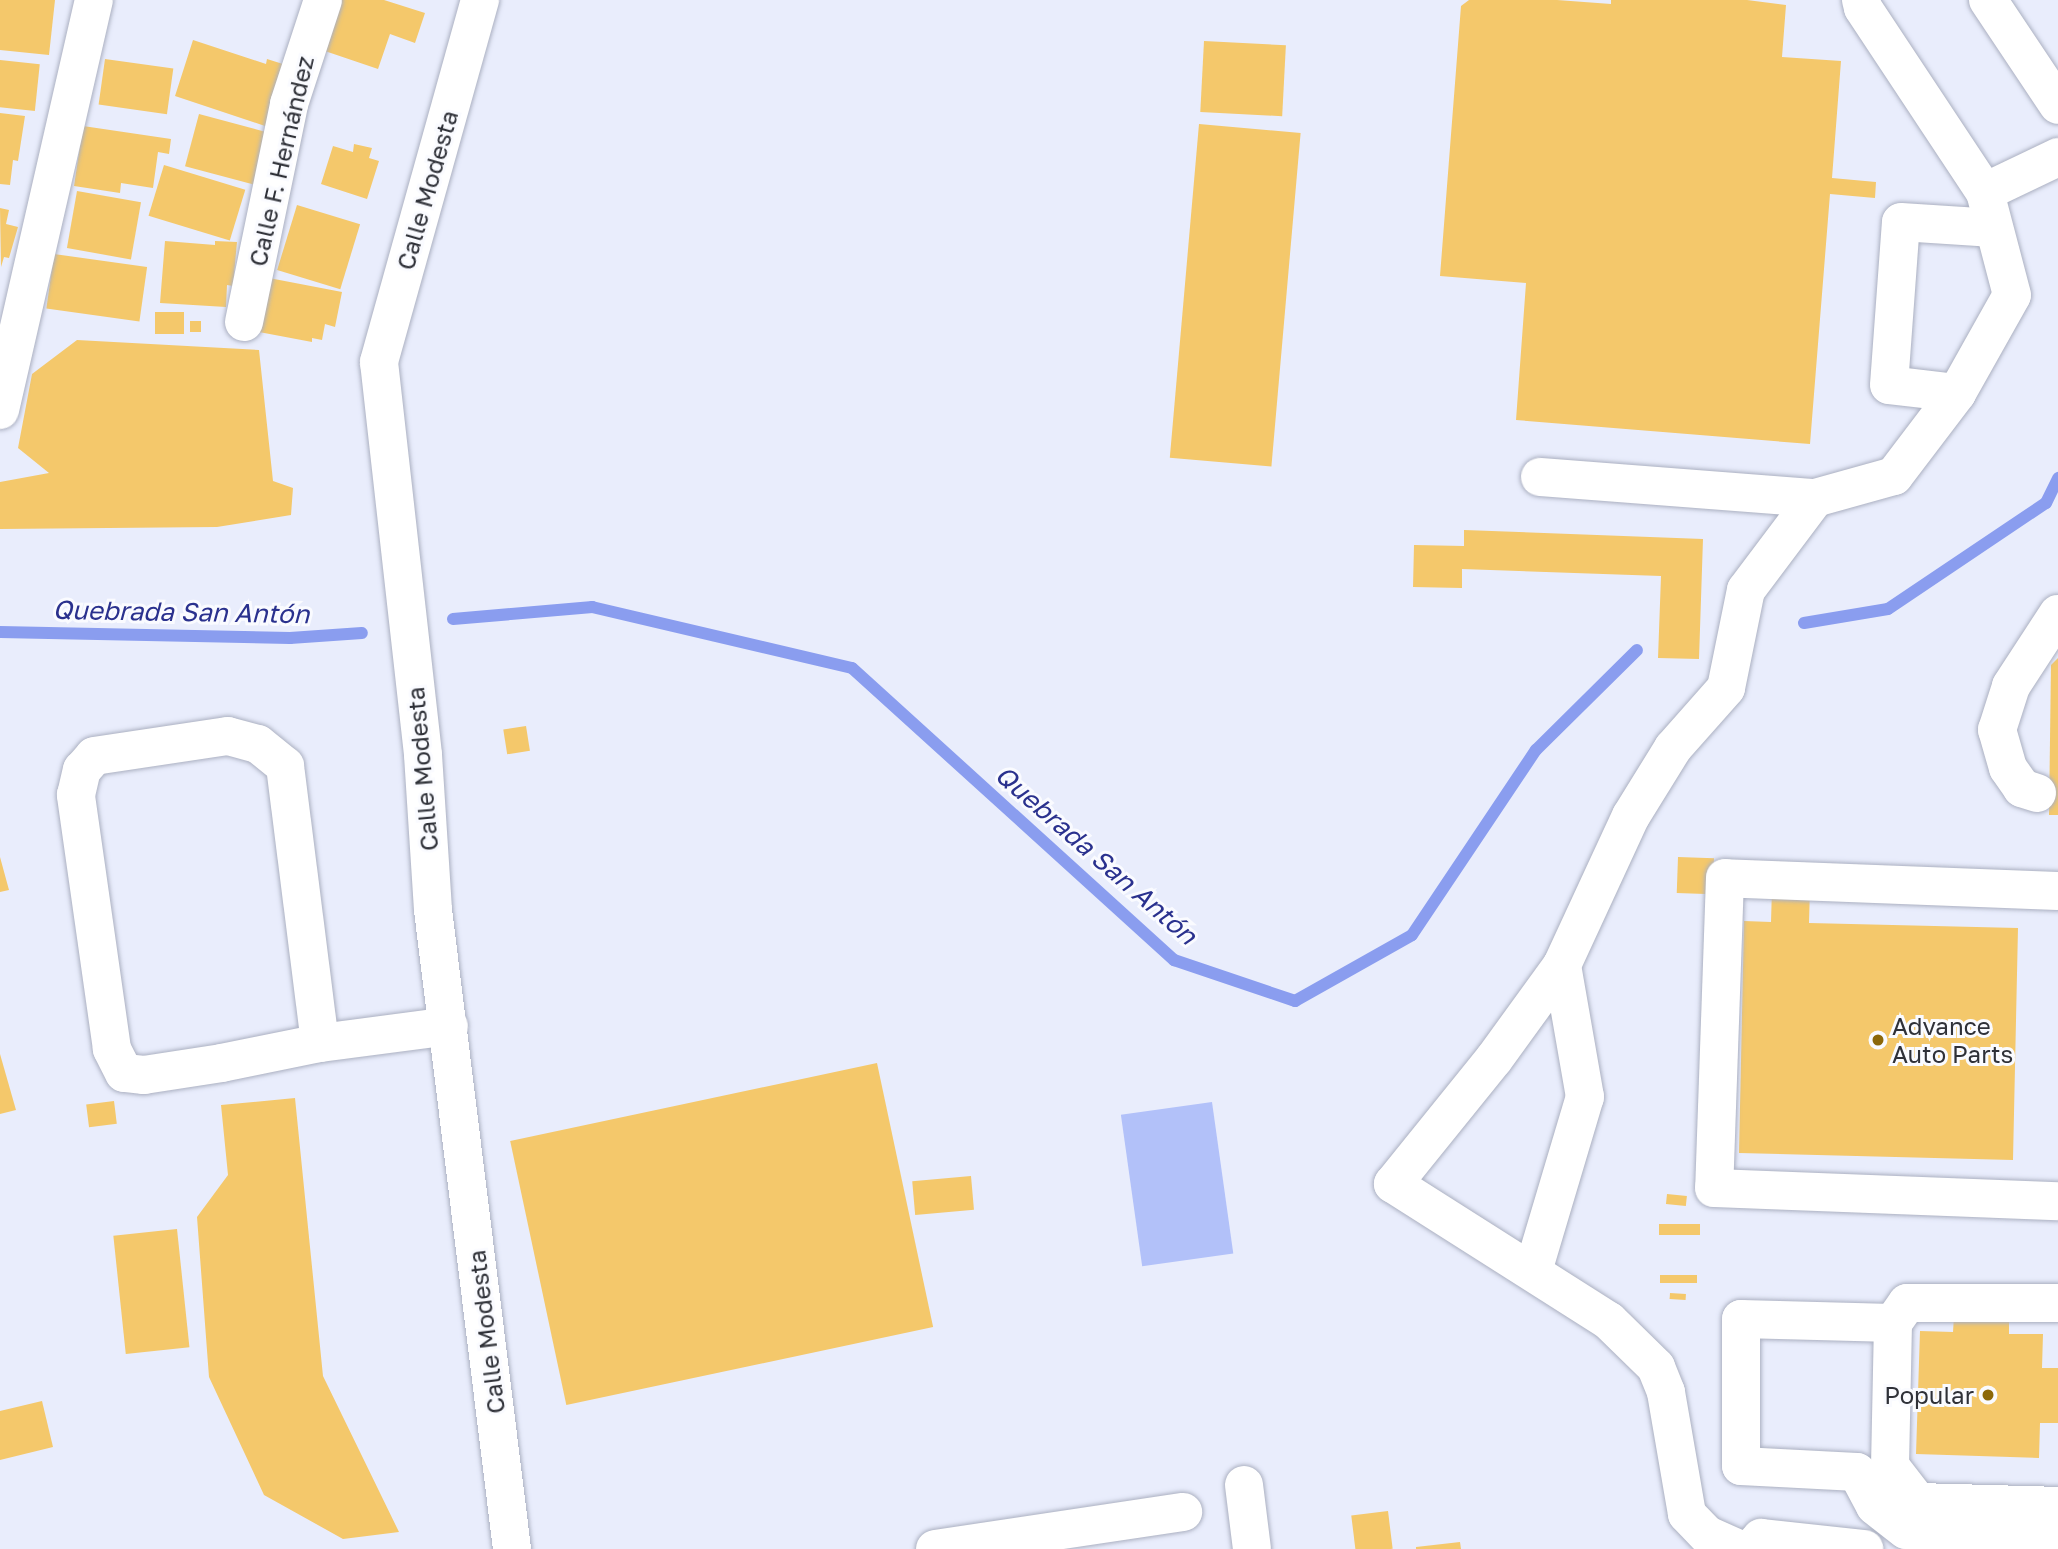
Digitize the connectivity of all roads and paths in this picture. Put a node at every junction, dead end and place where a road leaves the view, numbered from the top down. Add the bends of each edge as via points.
1 (94, 0) edge
2 (323, 0) edge
3 (480, 0) edge
4 (1861, 0) edge
5 (1988, 0) edge
6 (2058, 105) edge
7 (2058, 157) edge
8 (1990, 210) junction
9 (244, 323) dead end
10 (1957, 393) junction
11 (0, 410) edge
12 (1540, 477) dead end
13 (1815, 498) junction
14 (2058, 614) edge
15 (2037, 793) dead end
16 (2058, 891) edge
17 (1562, 965) junction
18 (449, 1026) junction
19 (320, 1043) junction
20 (2058, 1201) edge
21 (1533, 1271) junction
22 (2058, 1303) edge
23 (1893, 1323) junction
24 (1244, 1485) dead end
25 (2058, 1506) edge
26 (1183, 1512) dead end
27 (2058, 1534) edge
28 (512, 1549) edge
29 (935, 1549) edge
30 (1252, 1549) edge
31 (1739, 1549) edge
32 (1751, 1549) edge
33 (1864, 1549) edge

1 - 11 street
2 - 9 street, Calle F. Hernández via 289,104
3 - 18 street, Calle Modesta via 379,362 423,755 433,910
4 - 8 street
5 - 6 street
7 - 8 street
8 - 10 street via 2012,295
8 - 10 street via 1901,222 1889,385
10 - 13 street via 1895,476
12 - 13 street
13 - 17 street via 1746,590 1726,688 1673,748 1630,816
14 - 15 street via 2011,686 1997,730 2008,768 2022,788
16 - 20 street via 1725,878 1714,1188
17 - 21 street via 1584,1097
17 - 21 street via 1494,1059 1393,1184
18 - 19 street
18 - 28 street, Calle Modesta
19 - 19 street via 285,766 258,744 228,736 94,756 82,770 76,795 112,1049 124,1073 144,1075
21 - 31 street via 1609,1321 1656,1367 1666,1392 1687,1514 1707,1535
22 - 23 street via 1907,1303
23 - 25 street via 1890,1466 1918,1502
23 - 27 street via 1741,1319 1741,1466 1857,1472 1875,1506 1906,1530
24 - 30 street
26 - 29 street
32 - 33 street via 1762,1538

